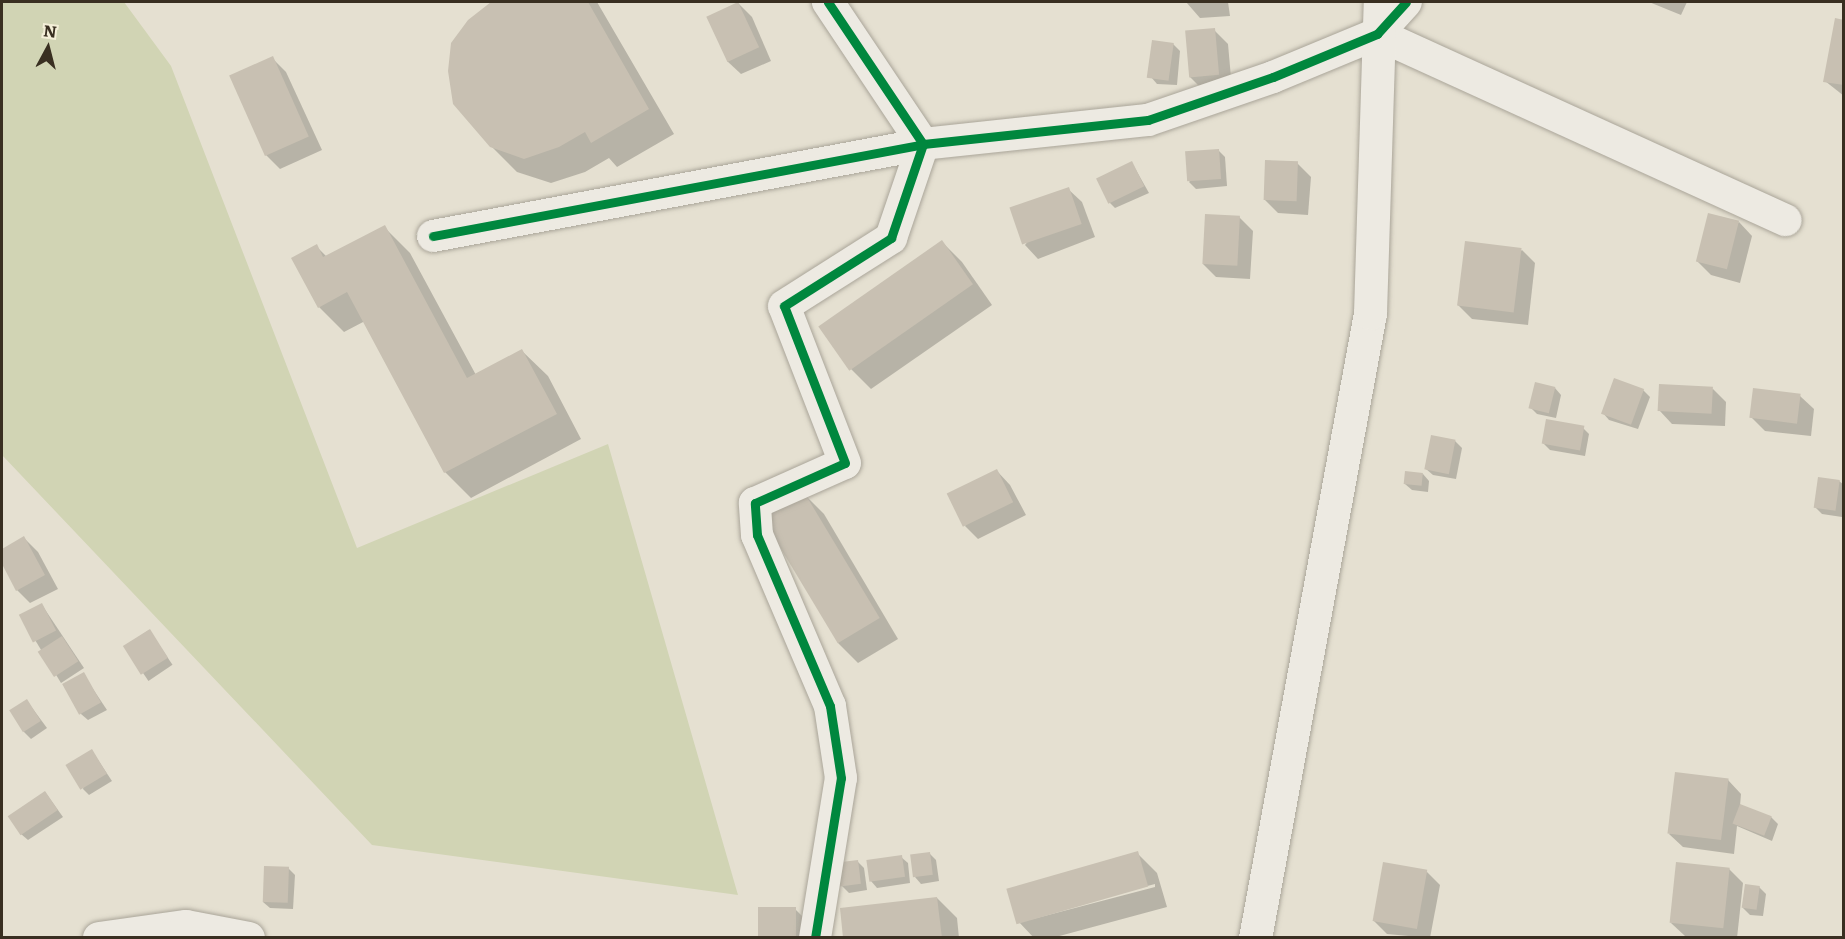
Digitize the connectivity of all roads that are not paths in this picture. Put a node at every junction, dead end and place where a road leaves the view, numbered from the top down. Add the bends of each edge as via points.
1 (828, 2) edge
2 (1380, 2) edge
3 (1406, 2) edge
4 (1377, 34) junction
5 (922, 144) junction
6 (1786, 220) dead end
7 (433, 236) dead end
8 (99, 938) edge
9 (249, 938) edge
10 (815, 938) edge
11 (1255, 938) edge

1 - 5 street
2 - 4 street
3 - 4 street
4 - 5 street via 1273,77 1148,120
4 - 6 street
4 - 11 street via 1370,313
5 - 7 street
5 - 10 street via 891,237 784,306 845,463 755,503 757,535 830,706 841,778
8 - 9 street via 186,926

